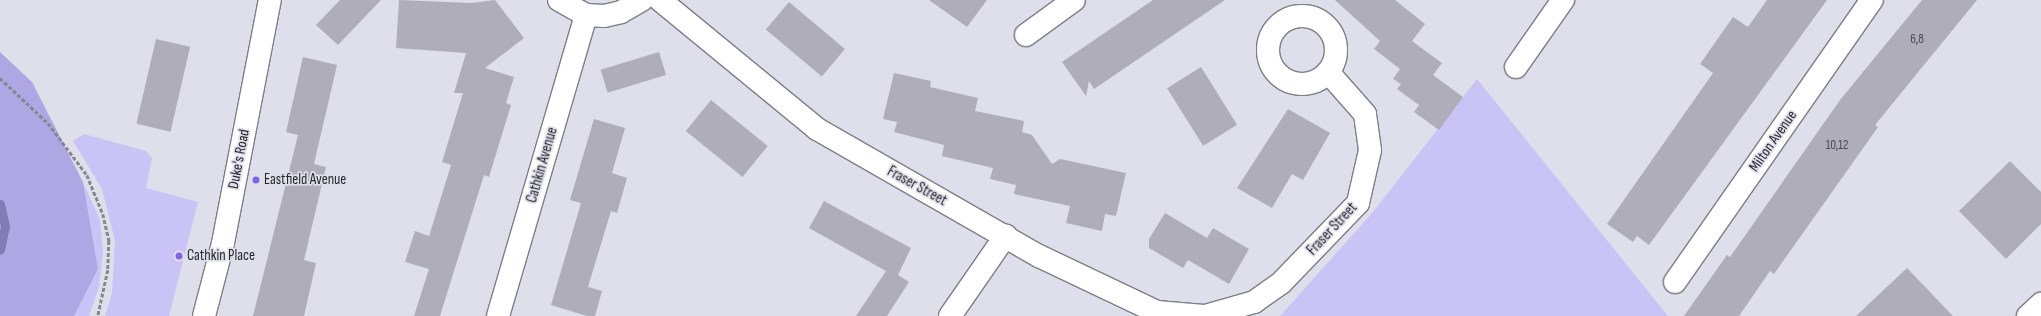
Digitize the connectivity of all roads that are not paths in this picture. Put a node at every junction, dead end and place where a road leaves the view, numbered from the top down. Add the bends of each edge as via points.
1 (270, 0) edge
2 (559, 0) edge
3 (642, 0) edge
4 (660, 0) edge
5 (1074, 0) edge
6 (1563, 0) edge
7 (1872, 0) edge
8 (1286, 10) edge
9 (586, 14) junction
10 (1026, 35) dead end
11 (1516, 67) dead end
12 (1328, 72) junction
13 (1006, 236) junction
14 (1674, 282) dead end
15 (2041, 304) edge
16 (204, 316) edge
17 (498, 316) edge
18 (950, 316) edge
19 (1204, 316) edge
20 (2028, 316) edge

1 - 16 street, Duke's Road via 223,243
2 - 9 street
3 - 9 street via 621,12
4 - 13 street, Fraser Street via 817,129
5 - 10 street
6 - 11 street
7 - 14 street, Milton Avenue
8 - 12 street via 1307,16 1327,26 1336,46 1336,57
8 - 12 street via 1271,37 1269,54 1274,69 1282,77 1303,84 1314,82
9 - 17 street, Cathkin Avenue
12 - 19 street, Fraser Street via 1365,114 1370,150 1358,203 1282,283 1254,302
13 - 18 street
13 - 19 street, Fraser Street via 1039,256 1157,312
15 - 20 street

